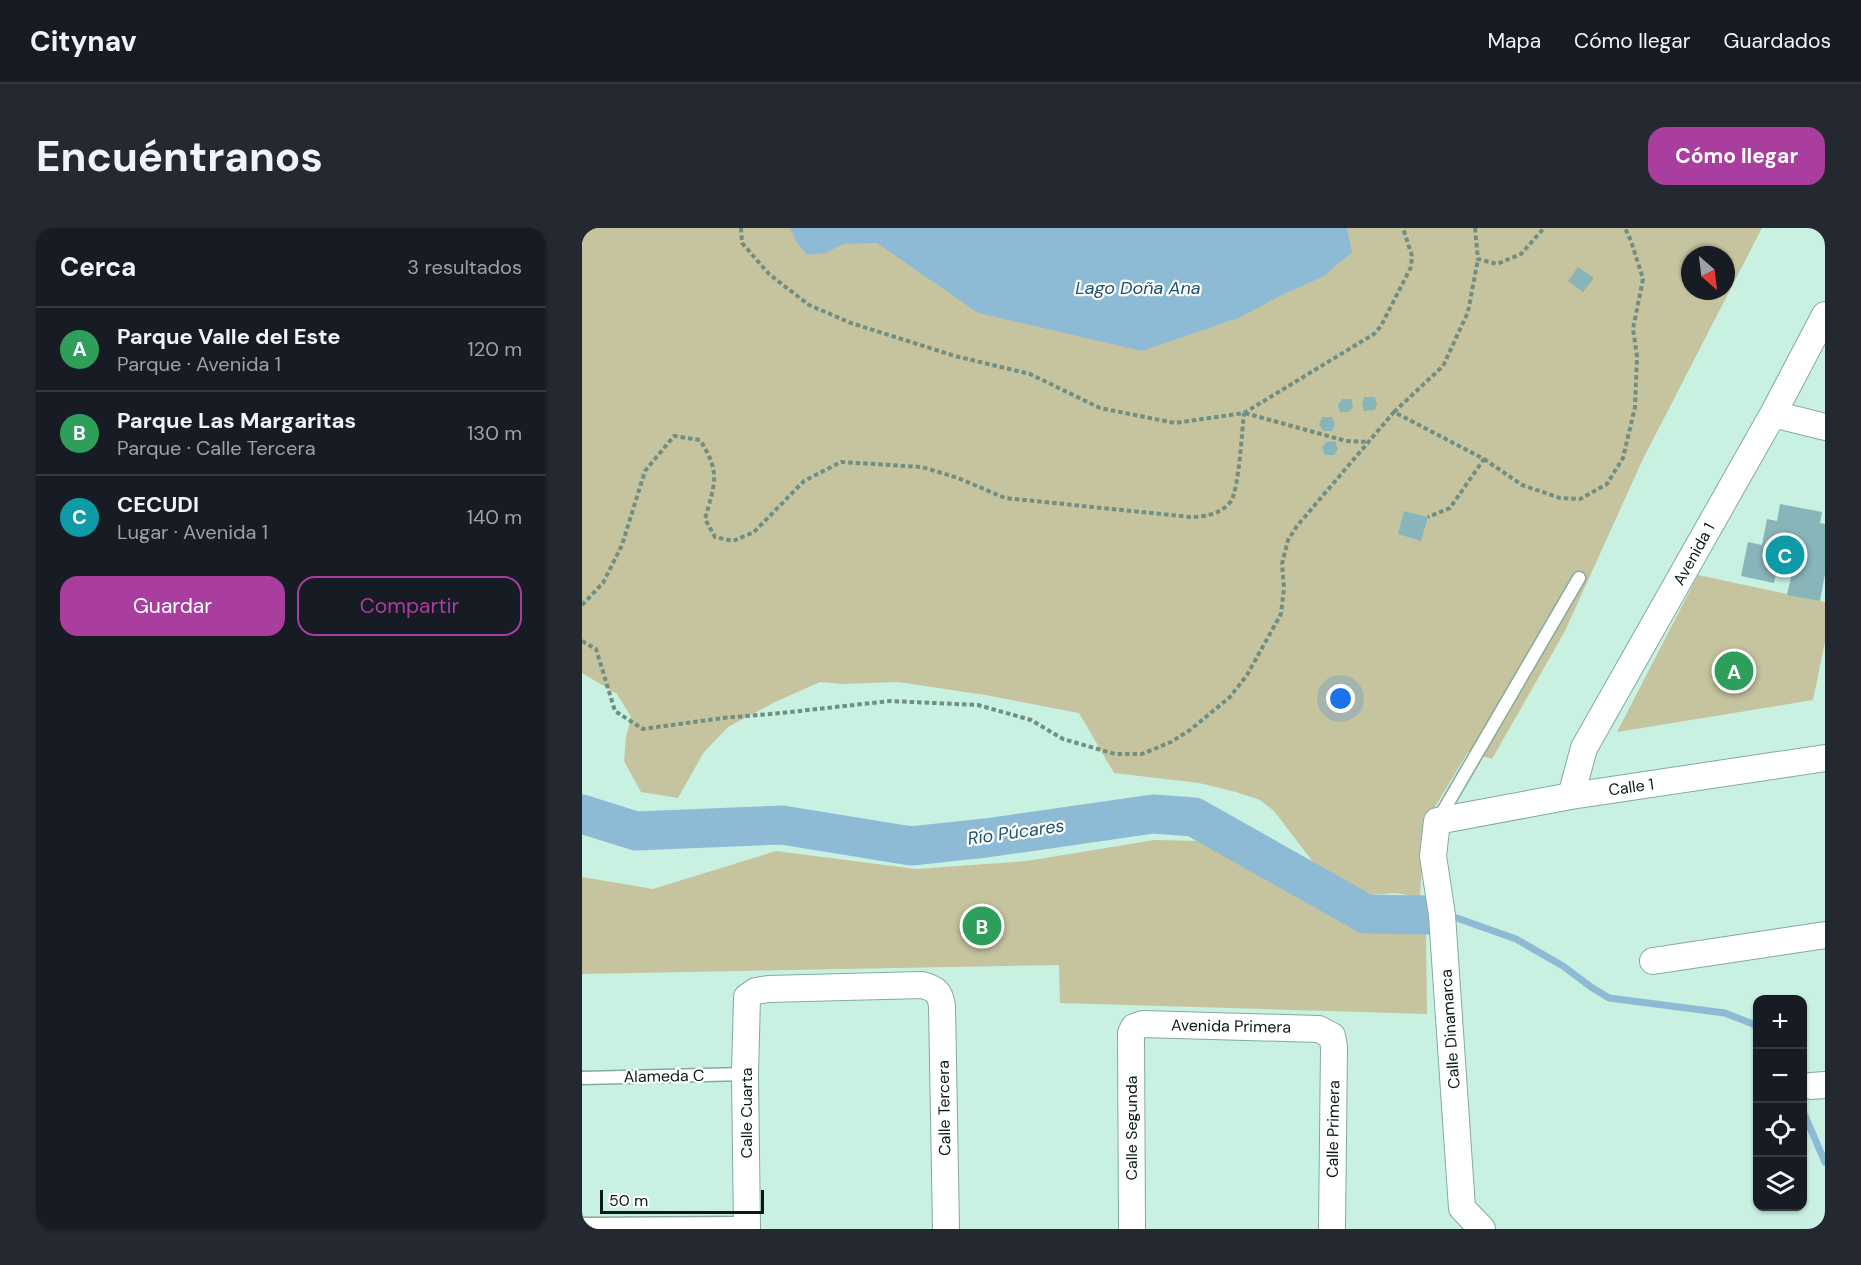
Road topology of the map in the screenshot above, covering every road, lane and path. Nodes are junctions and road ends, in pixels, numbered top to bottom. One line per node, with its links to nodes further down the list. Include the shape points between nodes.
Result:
1 (741, 228): 9 (path, via 742,243 769,274 809,305 851,323 955,356 1029,374 1100,408 1175,423)
2 (1403, 228): 9 (path, via 1412,262 1378,331)
3 (1475, 228): 6 (path)
4 (1544, 228): 6 (path, via 1521,254 1497,264)
5 (1625, 228): 13 (path, via 1643,279 1633,329 1637,356 1635,407 1623,458 1607,484 1580,499 1560,498 1522,485)
6 (1478, 259): 8 (path, via 1468,312 1443,366)
7 (1825, 315): 10 (street, Avenida 1)
8 (1394, 412): 12 (path); 13 (path)
9 (1244, 413): 12 (path, via 1346,441); 16 (path, via 1231,501 1221,511 1204,517 1005,498 922,467 841,462 804,481 754,532 733,541 715,537 705,519 715,483 712,459 700,440 674,436 645,471 622,545 603,583)
10 (1773, 414): 11 (street); 19 (street, Avenida 1, via 1584,748)
11 (1825, 427)
12 (1369, 442): 17 (path, via 1288,540 1282,564 1281,614 1247,675 1230,697 1190,730 1142,754 1115,754 1063,739 1031,720 978,705 890,700 643,729 615,711 596,649)
13 (1484, 459): 14 (path, via 1450,508)
14 (1428, 517)
15 (1579, 578): 20 (lane)
16 (582, 605)
17 (582, 640)
18 (1825, 758): 19 (street, Calle 1)
19 (1571, 796): 20 (street, Calle 1)
20 (1437, 821): 33 (street, Calle Dinamarca, via 1433,856 1442,915 1462,1208)
21 (1825, 935): 22 (street)
22 (1653, 961)
23 (935, 989): 26 (street, Calle Cuarta, via 922,985 756,991 747,997); 30 (street, Calle Tercera, via 942,1006)
24 (1134, 1027): 25 (street, Avenida Primera, via 1143,1024 1308,1028); 31 (street, Calle Segunda)
25 (1328, 1032): 32 (street, Calle Primera, via 1334,1047)
26 (745, 1074): 27 (lane, Alameda C); 29 (street, Calle Cuarta)
27 (582, 1078)
28 (583, 1224): 29 (lane)
29 (747, 1226)
30 (946, 1229)
31 (1132, 1229)
32 (1332, 1229)
33 (1482, 1229)

